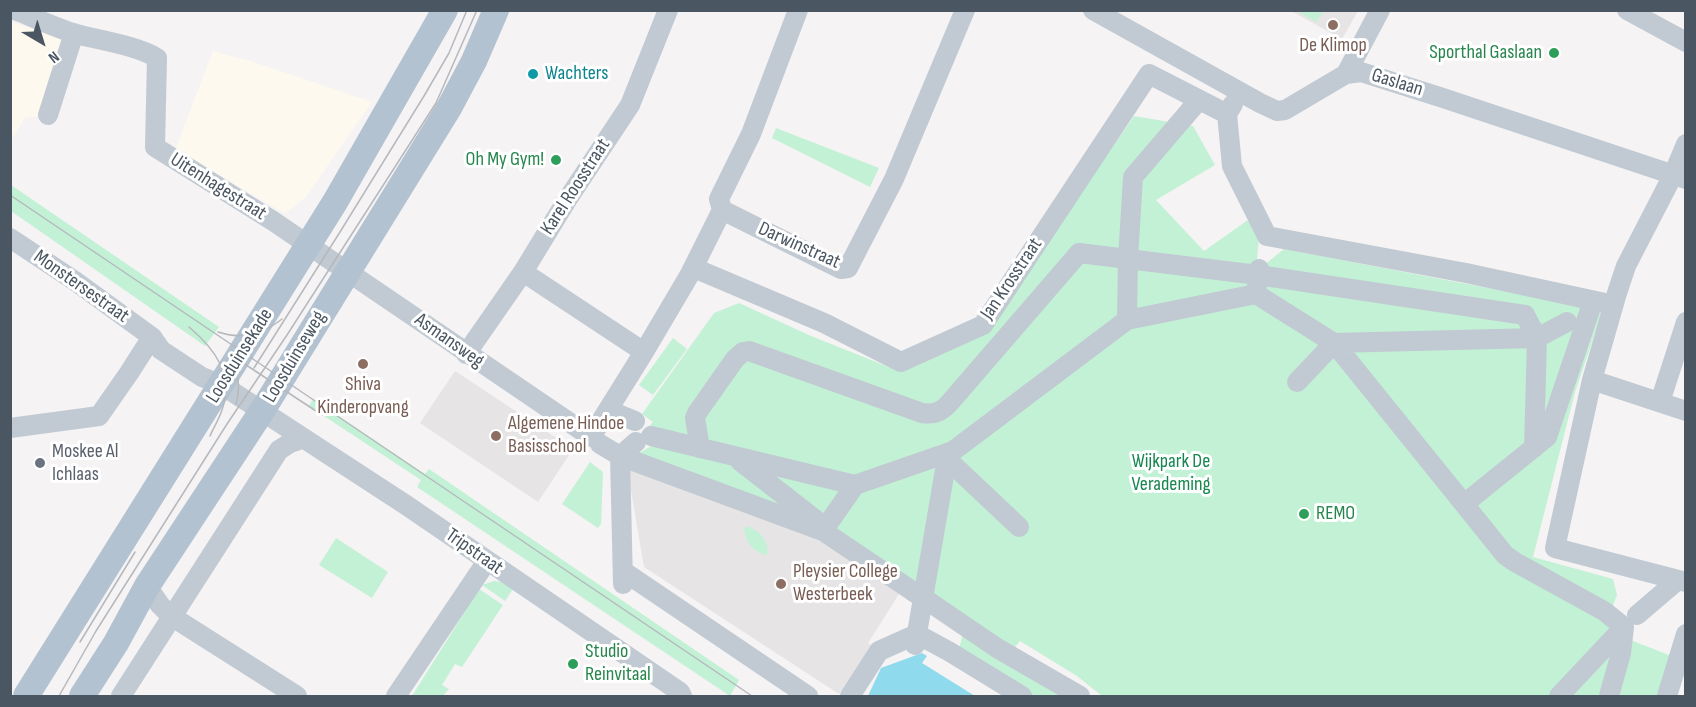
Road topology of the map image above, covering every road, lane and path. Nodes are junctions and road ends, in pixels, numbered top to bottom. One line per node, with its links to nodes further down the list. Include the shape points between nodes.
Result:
1 (15, 10): 10 (street, Uitenhagestraat)
2 (446, 10): 22 (main road, Loosduinsekade)
3 (496, 10): 25 (main road, Loosduinseweg, via 448,108)
4 (668, 10): 26 (street, Karel Roosstraat, via 630,105)
5 (798, 10): 19 (street, via 751,134 719,199)
6 (965, 10): 19 (street, Darwinstraat, via 894,179 848,268 841,269)
7 (1094, 10): 13 (street, Gaslaan)
8 (1380, 10): 12 (street)
9 (1627, 10): 11 (street)
10 (75, 33): 16 (street); 22 (street, Uitenhagestraat, via 157,58 155,147)
11 (1686, 42)
12 (1346, 74): 13 (street, Gaslaan, via 1285,110 1277,111); 18 (street, Gaslaan, via 1361,72 1433,94)
13 (1240, 92): 15 (street)
14 (1199, 100): 15 (street, Jan Krosstraat); 23 (street, via 1133,177); 35 (street, Jan Krosstraat, via 1149,74 1052,230 982,325 901,362)
15 (1227, 114): 20 (street, via 1232,166)
16 (48, 115)
17 (1686, 144): 18 (street)
18 (1679, 177): 28 (street, via 1626,266)
19 (722, 210): 24 (street)
20 (1270, 237): 27 (street); 29 (street)
21 (10, 238): 32 (street, Monstersestraat)
22 (308, 245): 25 (street, Asmansweg); 40 (main road, Loosduinsekade)
23 (1128, 259): 27 (street); 30 (street); 35 (street, via 1079,253 937,413 922,413)
24 (694, 268): 35 (street, Jan Krosstraat); 36 (street)
25 (348, 272): 37 (street, Asmansweg); 43 (main road, Loosduinseweg)
26 (522, 272): 36 (street); 37 (street, Karel Roosstraat)
27 (1258, 276): 30 (street); 33 (street, via 1525,315); 34 (street)
28 (1615, 298): 29 (street); 38 (street)
29 (1593, 300): 33 (street, via 1573,319); 50 (street, via 1547,437)
30 (1127, 320): 52 (street)
31 (1686, 322): 41 (street)
32 (152, 337): 40 (street, Monstersestraat, via 169,340 208,367); 46 (street, via 99,416)
33 (1537, 338): 34 (street); 50 (street)
34 (1334, 344): 39 (street); 55 (street)
35 (814, 347): 49 (street, via 749,351 740,355 697,413)
36 (646, 349): 42 (street)
37 (466, 354): 48 (street, Asmansweg)
38 (1592, 380): 41 (street); 59 (street, via 1555,548)
39 (1298, 382)
40 (222, 385): 43 (street, Monstersestraat); 65 (main road, Loosduinsekade)
41 (1660, 402): 44 (street)
42 (608, 410): 45 (street); 48 (street)
43 (262, 411): 47 (street, Tripstraat); 60 (main road, Loosduinseweg)
44 (1686, 411)
45 (635, 421)
46 (10, 428)
47 (304, 438): 58 (street, Tripstraat); 61 (street, via 279,450)
48 (595, 441): 51 (street, Asmansweg)
49 (700, 448): 51 (street, via 644,439); 53 (street)
50 (1534, 448): 55 (street)
51 (620, 456): 57 (street, Asmansweg); 71 (street, via 623,579)
52 (951, 456): 54 (street); 56 (street); 64 (street, via 945,464)
53 (735, 457): 54 (street); 57 (street)
54 (855, 485): 57 (street)
55 (1464, 504): 62 (street, via 1505,555 1604,611)
56 (1019, 526)
57 (824, 529): 74 (street, via 997,648)
58 (487, 561): 69 (street); 70 (street, Tripstraat)
59 (1682, 581): 62 (street)
60 (147, 586): 61 (street); 66 (main road, Loosduinseweg)
61 (171, 616): 67 (street); 68 (street)
62 (1630, 621): 75 (street); 76 (street)
63 (1686, 634): 77 (street)
64 (916, 639): 72 (street, via 879,651); 73 (street, via 950,652)
65 (26, 696)
66 (82, 696)
67 (121, 696)
68 (297, 696)
69 (396, 696)
70 (682, 696)
71 (808, 696)
72 (850, 696)
73 (1022, 696)
74 (1080, 696)
75 (1559, 696)
76 (1609, 696)
77 (1667, 696)

